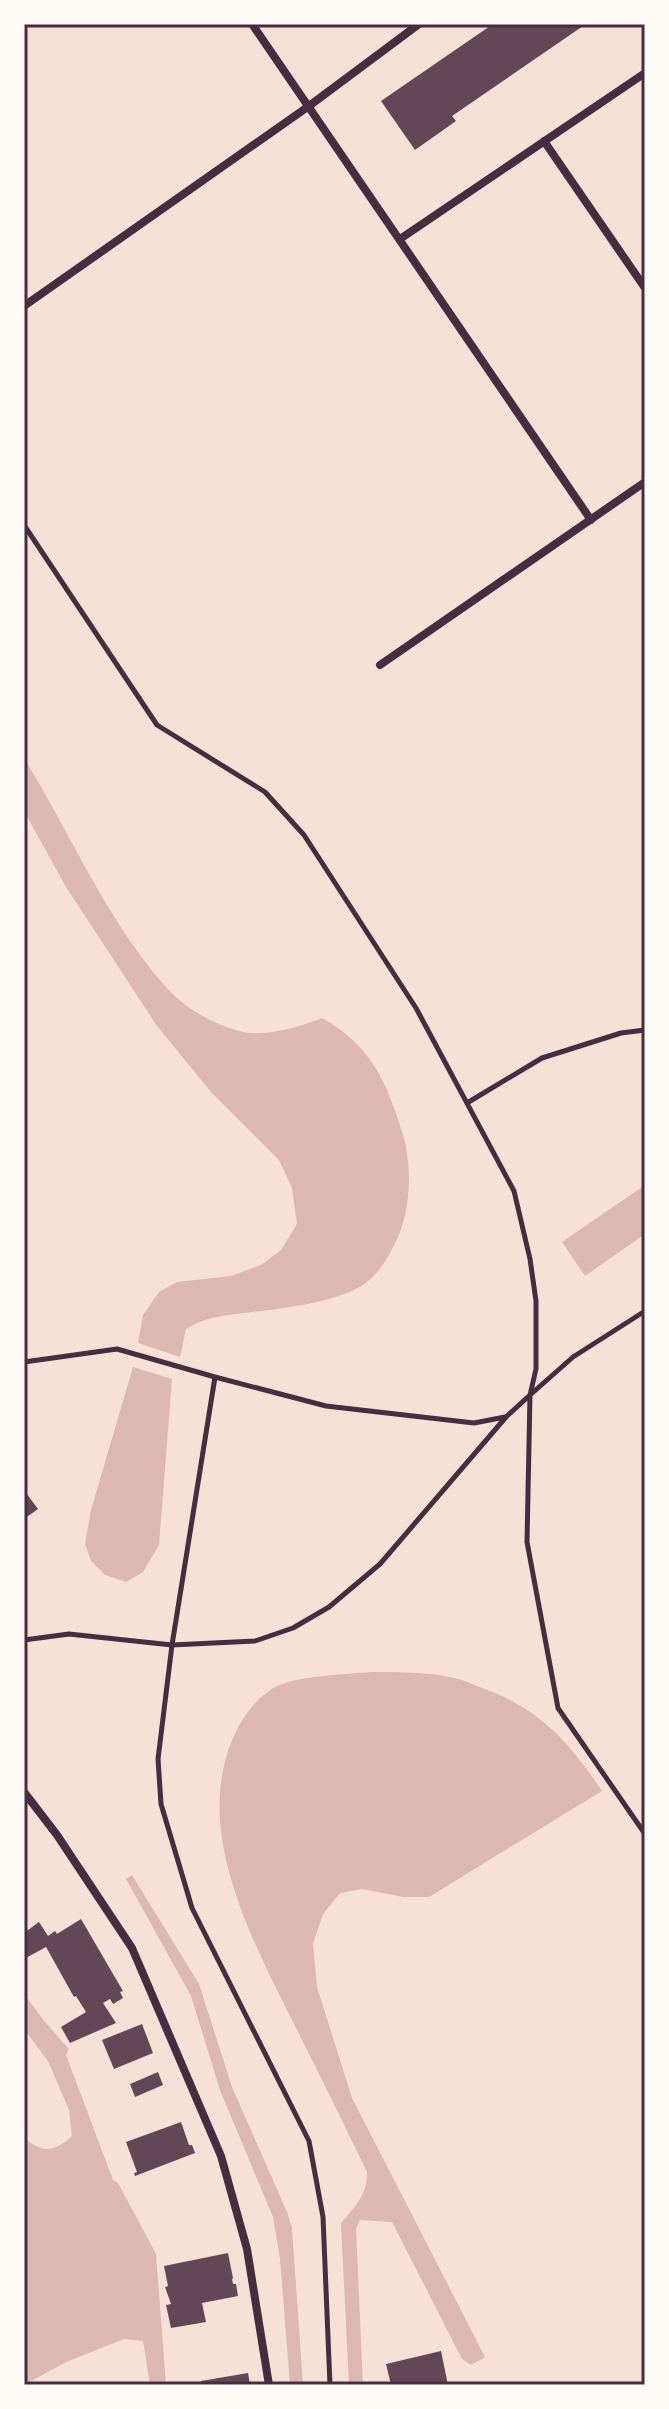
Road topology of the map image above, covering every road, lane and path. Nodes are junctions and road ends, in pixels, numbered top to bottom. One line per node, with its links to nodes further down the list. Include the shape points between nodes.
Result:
1 (252, 24): 4 (street)
2 (419, 24): 4 (street)
3 (645, 73): 5 (street)
4 (309, 106): 6 (street); 8 (street)
5 (544, 141): 6 (street); 7 (street)
6 (400, 239): 10 (street)
7 (645, 288)
8 (24, 306)
9 (645, 482): 10 (street)
10 (591, 520): 12 (street)
11 (24, 525): 14 (path, via 157,725 265,792 304,835 416,1008)
12 (380, 665)
13 (645, 1030): 14 (path, via 542,1058)
14 (467, 1103): 18 (path, via 514,1191 530,1259 536,1301 536,1369)
15 (645, 1311): 18 (path, via 573,1357)
16 (24, 1362): 17 (path, via 117,1349)
17 (215, 1377): 19 (path, via 326,1406 474,1423); 21 (path)
18 (530, 1395): 19 (path); 23 (path, via 527,1542 558,1708)
19 (506, 1417): 21 (path, via 380,1564 329,1607 293,1628 255,1641)
20 (24, 1640): 21 (path, via 69,1634)
21 (172, 1645): 25 (path, via 158,1759 161,1804 192,1908 309,2141 323,2217)
22 (24, 1792): 24 (street, via 132,1948 215,2141 247,2249)
23 (645, 1834)
24 (269, 2385)
25 (330, 2385)

